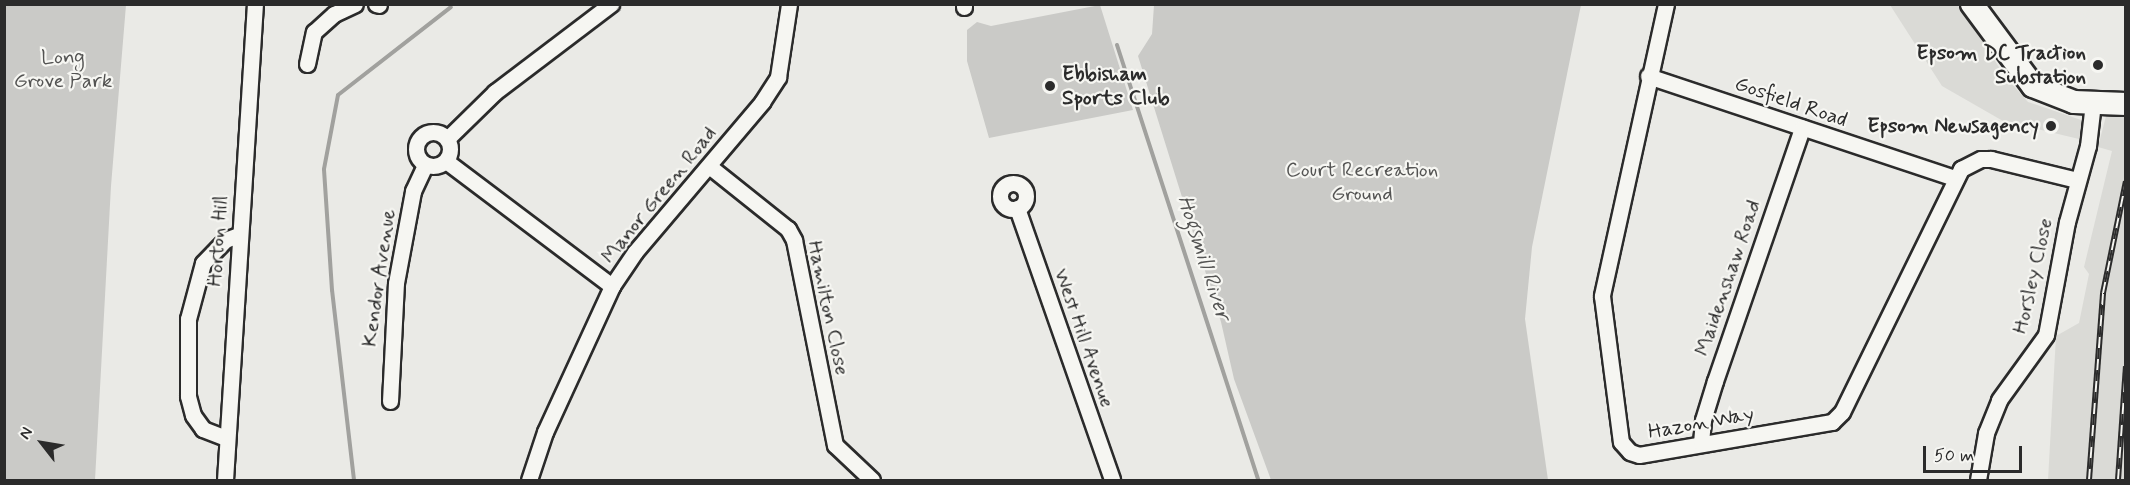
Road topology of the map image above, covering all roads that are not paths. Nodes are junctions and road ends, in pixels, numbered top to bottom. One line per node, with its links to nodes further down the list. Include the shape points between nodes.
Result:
1 (255, 4): 20 (street, Horton Hill)
2 (355, 4): 7 (street)
3 (611, 4): 13 (street, via 495,92)
4 (789, 4): 16 (street, Manor Green Road, via 778,78)
5 (1666, 4): 9 (street, Hazon Way)
6 (1972, 4): 10 (street, via 2032,86 2055,97)
7 (334, 9): 8 (street, via 314,32)
8 (307, 64)
9 (1648, 76): 12 (street, Gosfield Road); 24 (street, Hazon Way, via 1602,296 1620,442 1639,455)
10 (2093, 103): 11 (street); 18 (street, Horsley Close, via 2088,146)
11 (2126, 104)
12 (1802, 128): 17 (street, Gosfield Road); 24 (street, Maidenshaw Road, via 1715,381 1703,420)
13 (447, 139): 14 (street, via 450,153); 15 (street, via 428,132 418,137 418,159)
14 (446, 161): 15 (street, via 436,168); 21 (street)
15 (425, 165): 22 (street, Kendor Avenue, via 413,190 396,283)
16 (709, 166): 21 (street, Manor Green Road, via 635,252); 27 (street, Hamilton Close, via 788,229 794,240 835,445)
17 (1954, 178): 18 (street, via 1971,163 1991,159); 24 (street, Hazon Way, via 1842,412 1832,422 1820,425)
18 (2078, 180): 29 (street, Horsley Close, via 2046,335 1999,399 1986,433)
19 (1017, 208): 28 (street, West Hill Avenue)
20 (239, 235): 23 (street, Horton Hill); 23 (street, via 225,240 203,263 188,319 188,396 193,415 203,429)
21 (612, 286): 26 (street, Manor Green Road, via 550,422)
22 (390, 401)
23 (226, 438): 25 (street, Horton Hill)
24 (1701, 443)
25 (225, 480)
26 (529, 480)
27 (872, 480)
28 (1112, 480)
29 (1978, 480)

